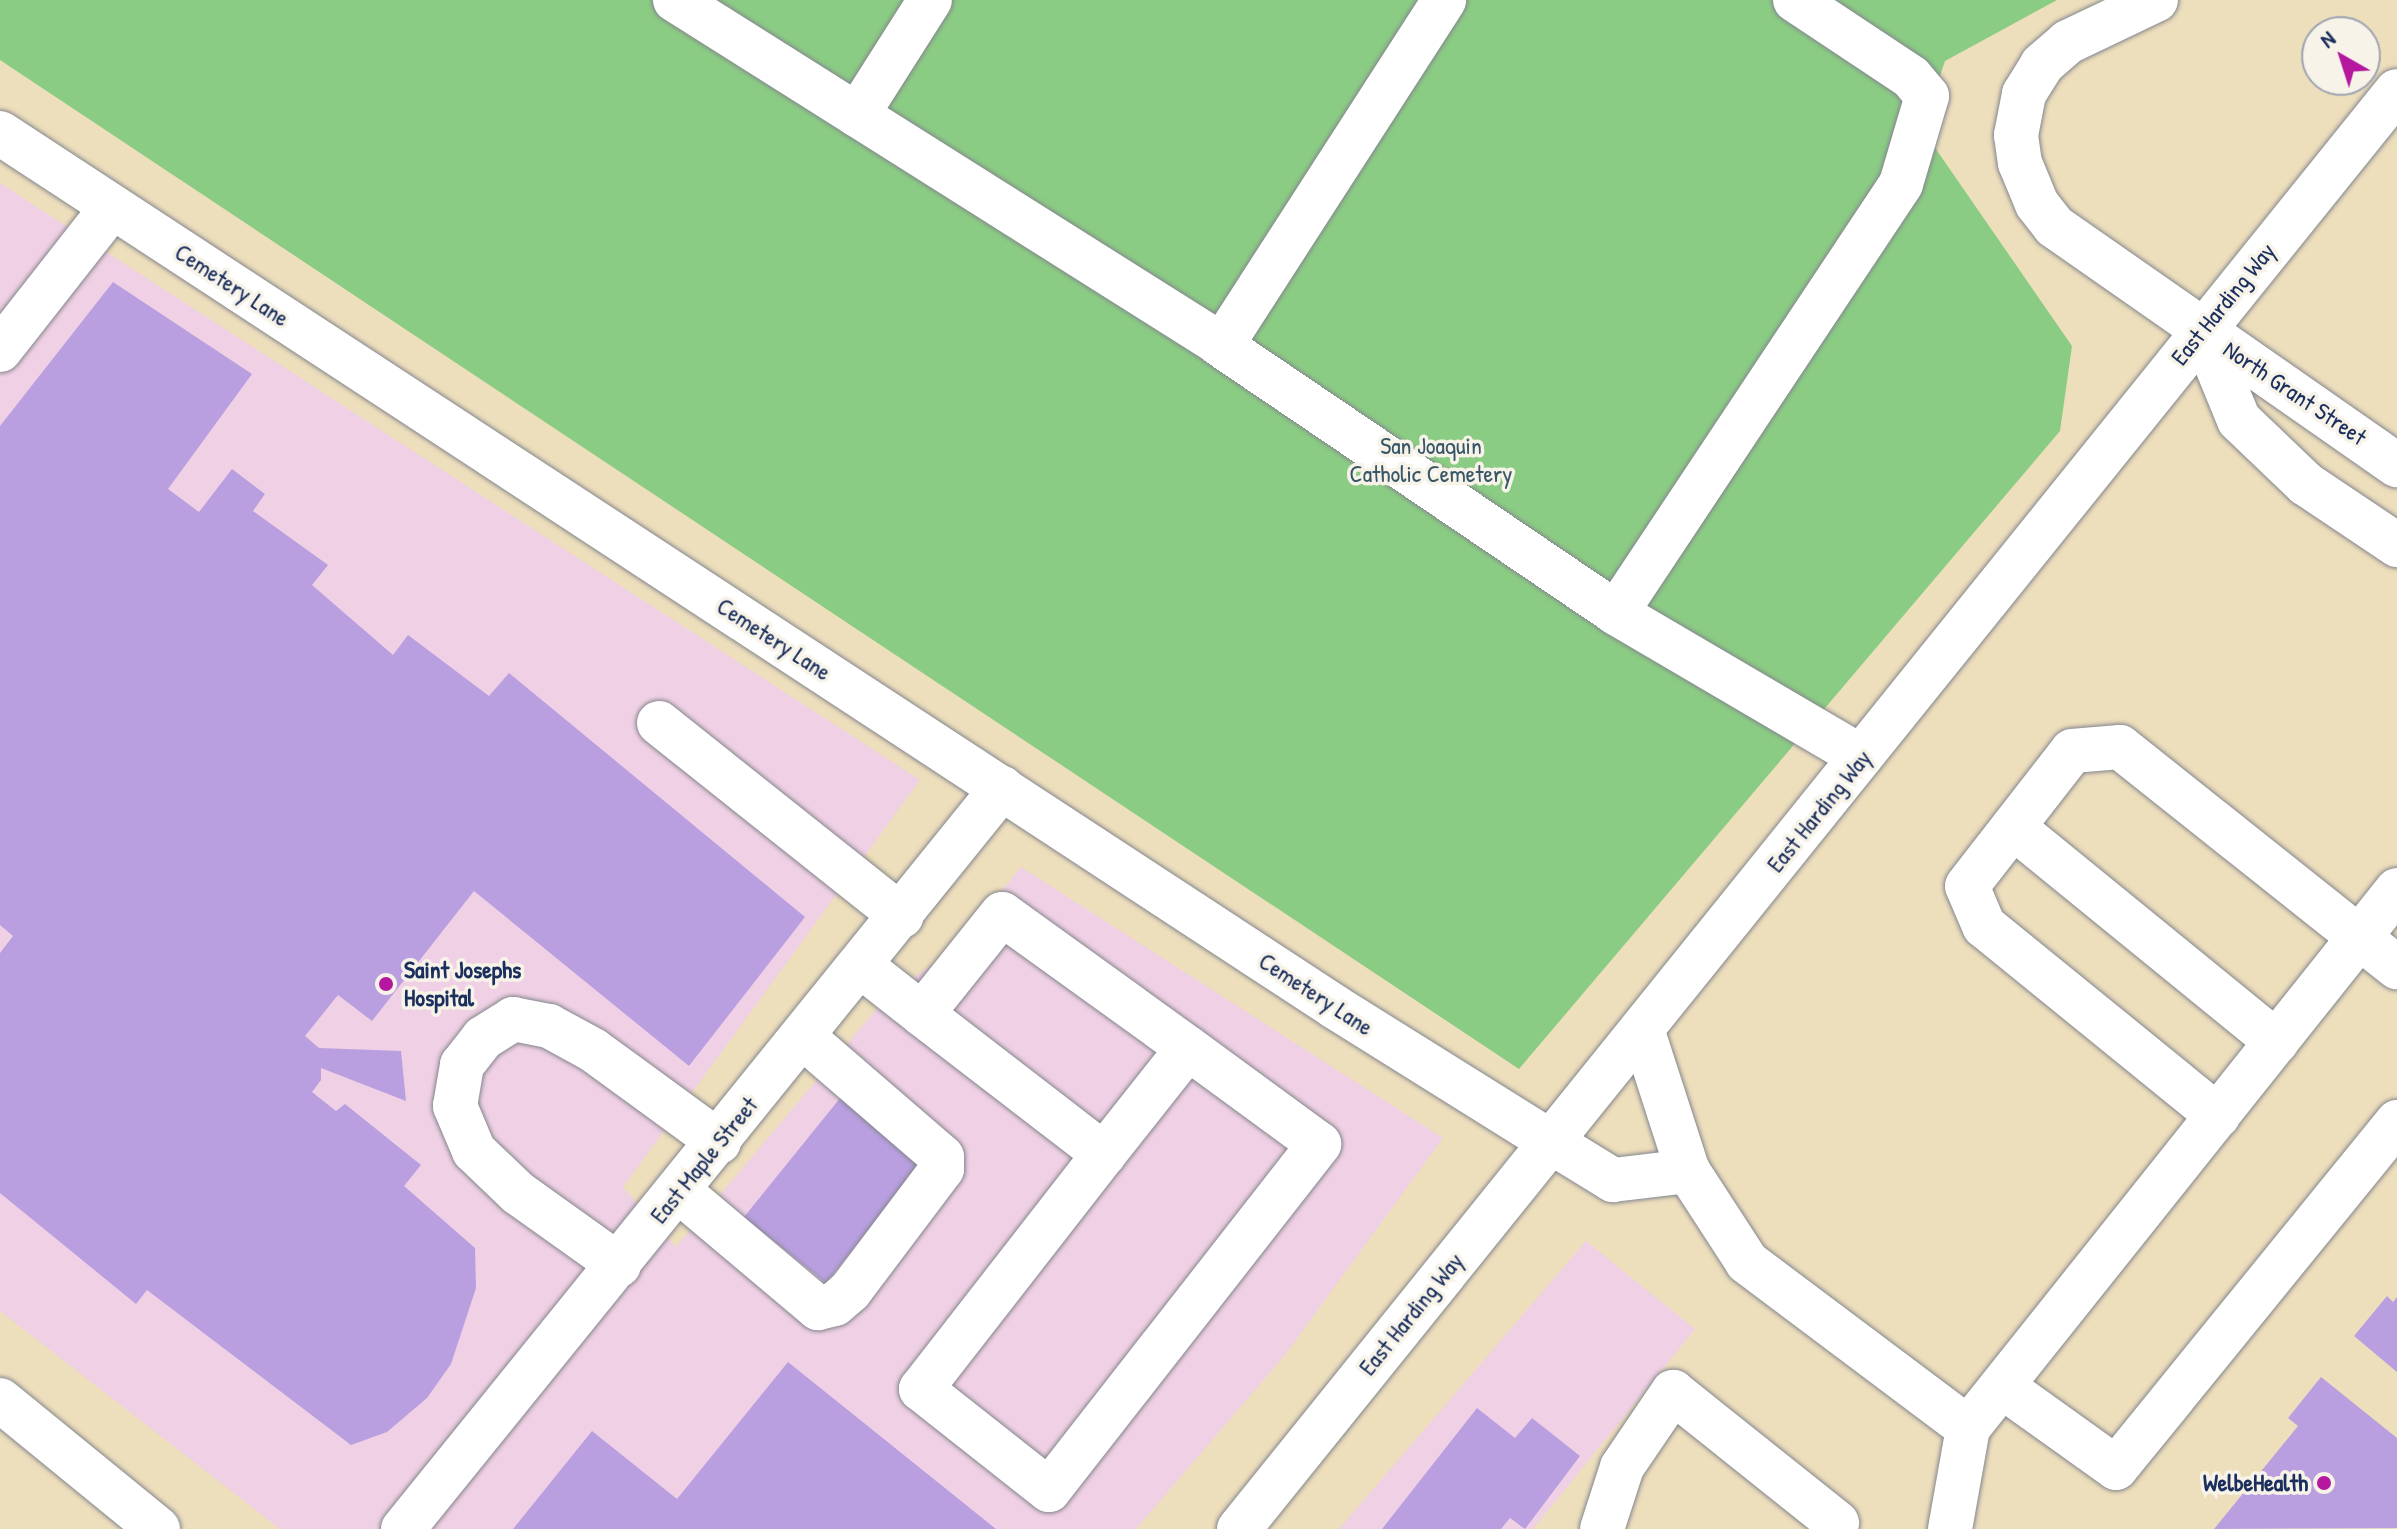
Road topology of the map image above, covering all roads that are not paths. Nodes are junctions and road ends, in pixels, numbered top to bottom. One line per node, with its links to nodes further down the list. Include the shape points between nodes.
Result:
1 (675, 0): 7 (street)
2 (930, 0): 7 (street)
3 (1444, 0): 11 (street)
4 (1795, 0): 15 (street, via 1911,77 1927,96 1901,184)
5 (2156, 0): 10 (street, via 2068,42 2042,65 2024,94 2018,120 2020,163 2037,204 2054,226)
6 (2397, 91): 10 (street, East Harding Way)
7 (857, 115): 11 (street)
8 (0, 133): 9 (street, Cemetery Lane)
9 (112, 207): 12 (street); 18 (street, Cemetery Lane)
10 (2202, 330): 13 (street, North Grant Street); 14 (street, North Grant Street, via 2239,420 2306,484); 17 (street, East Harding Way)
11 (1219, 344): 15 (street)
12 (0, 350)
13 (2397, 465)
14 (2397, 545)
15 (1616, 613): 17 (street)
16 (659, 723): 21 (street)
17 (1861, 757): 26 (street, East Harding Way)
18 (1002, 788): 21 (street, East Maple Street); 33 (street, Cemetery Lane)
19 (2013, 827): 22 (street, via 2072,751 2120,747); 28 (street); 30 (street, via 1967,886 1984,926)
20 (2397, 890): 22 (street)
21 (902, 916): 23 (street, East Maple Street)
22 (2360, 937): 24 (street); 28 (street)
23 (861, 966): 25 (street); 27 (street, East Maple Street)
24 (2397, 967)
25 (922, 1014): 29 (street, via 1002,914); 34 (street)
26 (1642, 1029): 33 (street, East Harding Way); 35 (street)
27 (803, 1037): 32 (street, East Maple Street); 36 (street, via 942,1157 942,1169 850,1291 835,1304 818,1308)
28 (2277, 1042): 30 (street)
29 (1188, 1048): 34 (street); 34 (street, via 1319,1144 1049,1490 921,1389)
30 (2218, 1116): 38 (street)
31 (2397, 1122): 38 (street, via 2116,1468)
32 (719, 1142): 36 (street, East Maple Street); 37 (street, via 593,1050 549,1026 513,1019 483,1038 462,1065 455,1106 474,1151 518,1193)
33 (1551, 1142): 35 (street, Cemetery Lane, via 1613,1180); 45 (street, East Harding Way)
34 (1104, 1154)
35 (1688, 1171): 40 (street, via 1747,1262)
36 (679, 1191): 37 (street, East Maple Street)
37 (619, 1265): 44 (street, East Maple Street)
38 (2003, 1387): 40 (street)
39 (0, 1400): 43 (street)
40 (1968, 1428): 46 (street)
41 (1837, 1523): 42 (street, via 1673,1392 1622,1467)
42 (1612, 1524)
43 (158, 1529)
44 (403, 1529)
45 (1239, 1529)
46 (1950, 1529)

